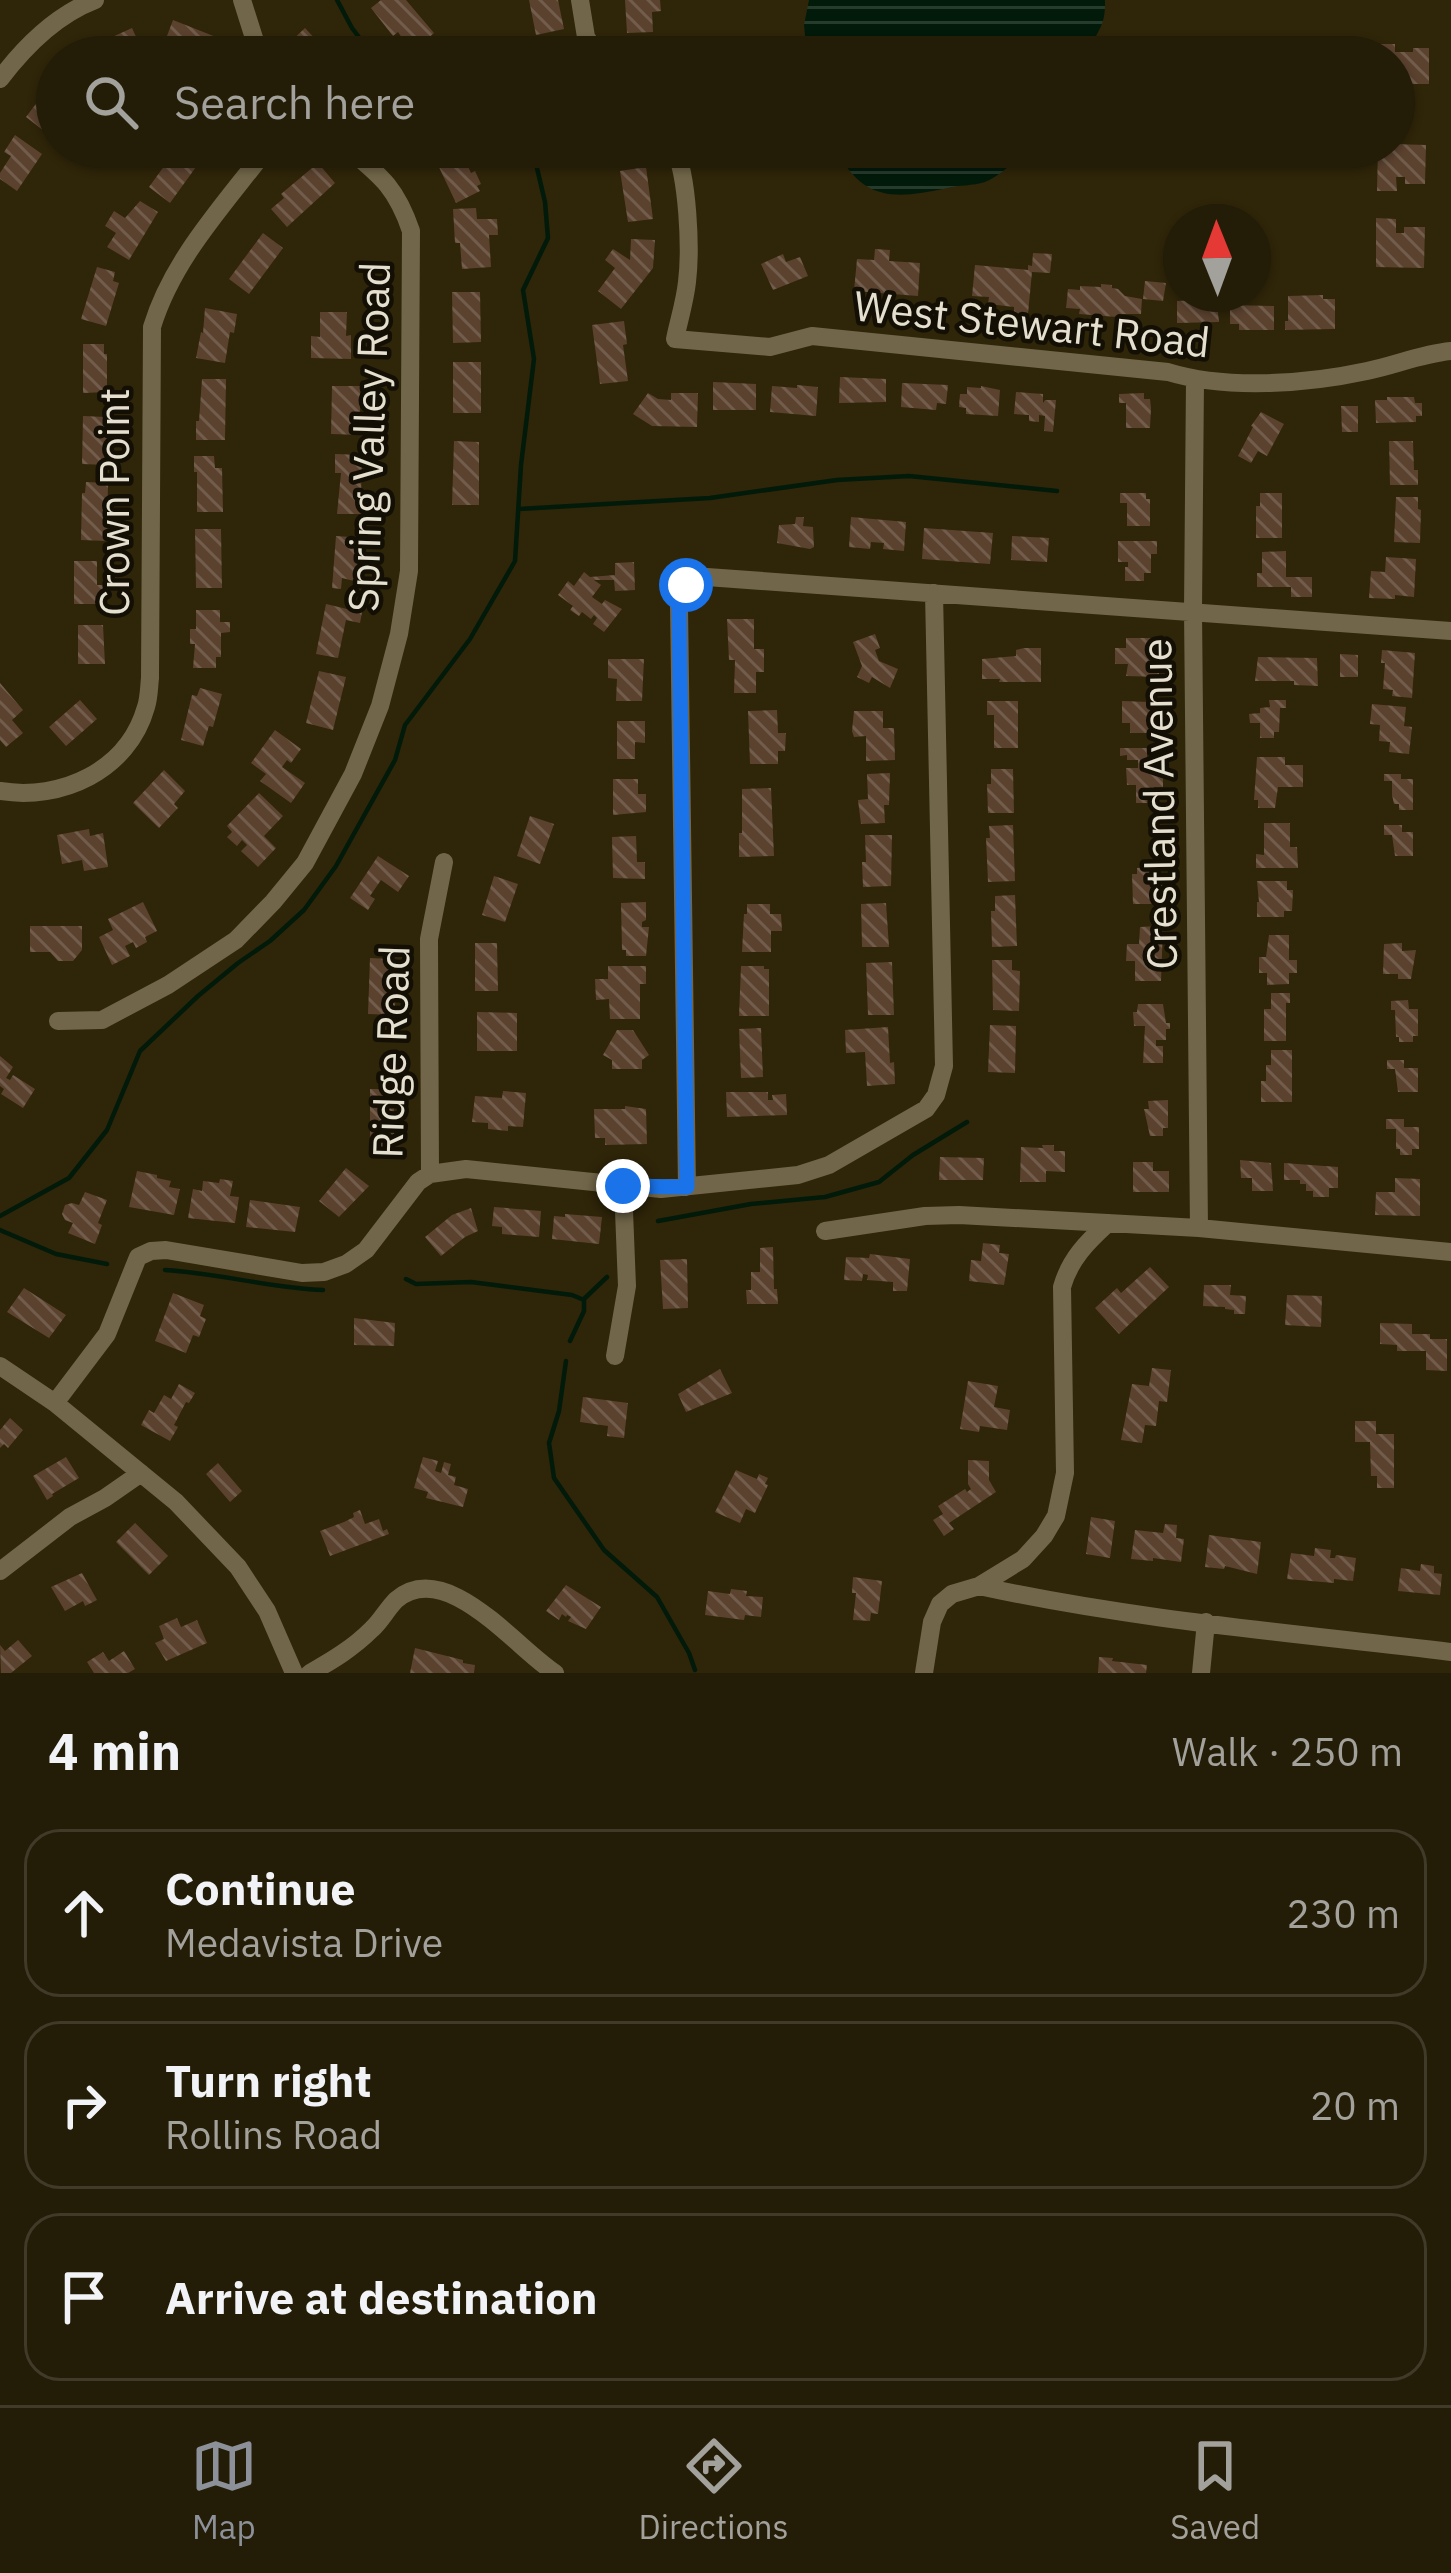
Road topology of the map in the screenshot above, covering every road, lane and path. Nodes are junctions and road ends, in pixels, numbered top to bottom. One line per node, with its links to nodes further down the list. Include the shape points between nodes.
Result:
1 (242, 0): 5 (street)
2 (580, 0): 6 (street)
3 (84, 2): 4 (street)
4 (40, 36)
5 (253, 36)
6 (586, 36)
7 (36, 40): 8 (street)
8 (0, 79)
9 (252, 168): 17 (street, Crown Point, via 179,265 152,327 146,707 116,758 88,778 62,790)
10 (372, 168): 19 (street, Spring Valley Road, via 400,200 411,231 409,571 380,706 305,863 236,940 101,1020)
11 (681, 168): 13 (street, West Stewart Road, via 687,281 675,339 770,347 812,336)
12 (1451, 352): 13 (street, West Stewart Road, via 1309,379)
13 (1196, 380): 15 (street, Crestland Avenue)
14 (934, 593): 15 (street); 22 (street, via 944,1066 936,1095 926,1109 830,1166); 22 (street, via 707,577 686,585 679,606)
15 (1193, 610): 16 (street); 24 (street, Crestland Avenue)
16 (1451, 631)
17 (0, 791)
18 (444, 862): 20 (street, Ridge Road, via 429,939)
19 (58, 1022)
20 (430, 1174): 21 (street, via 466,1169); 29 (street, Ridge Road, via 366,1250 324,1272 166,1250 138,1257 107,1334)
21 (623, 1186): 22 (street); 27 (street, via 627,1286)
22 (687, 1187)
23 (1108, 1223): 24 (street); 25 (street, via 959,1215); 32 (street, via 1067,1268 1062,1287 1065,1473 1056,1516 1029,1554)
24 (1199, 1228): 26 (street)
25 (825, 1231)
26 (1451, 1252)
27 (615, 1355)
28 (0, 1366): 29 (street)
29 (55, 1403): 30 (street)
30 (141, 1473): 31 (street); 35 (street, via 238,1567)
31 (0, 1570)
32 (979, 1586): 33 (street); 38 (street, via 940,1604)
33 (1206, 1622): 34 (street); 39 (street)
34 (1451, 1652)
35 (294, 1673)
36 (310, 1673): 37 (street, via 344,1654 408,1592 425,1589 464,1599)
37 (555, 1673)
38 (924, 1673)
39 (1201, 1673)

